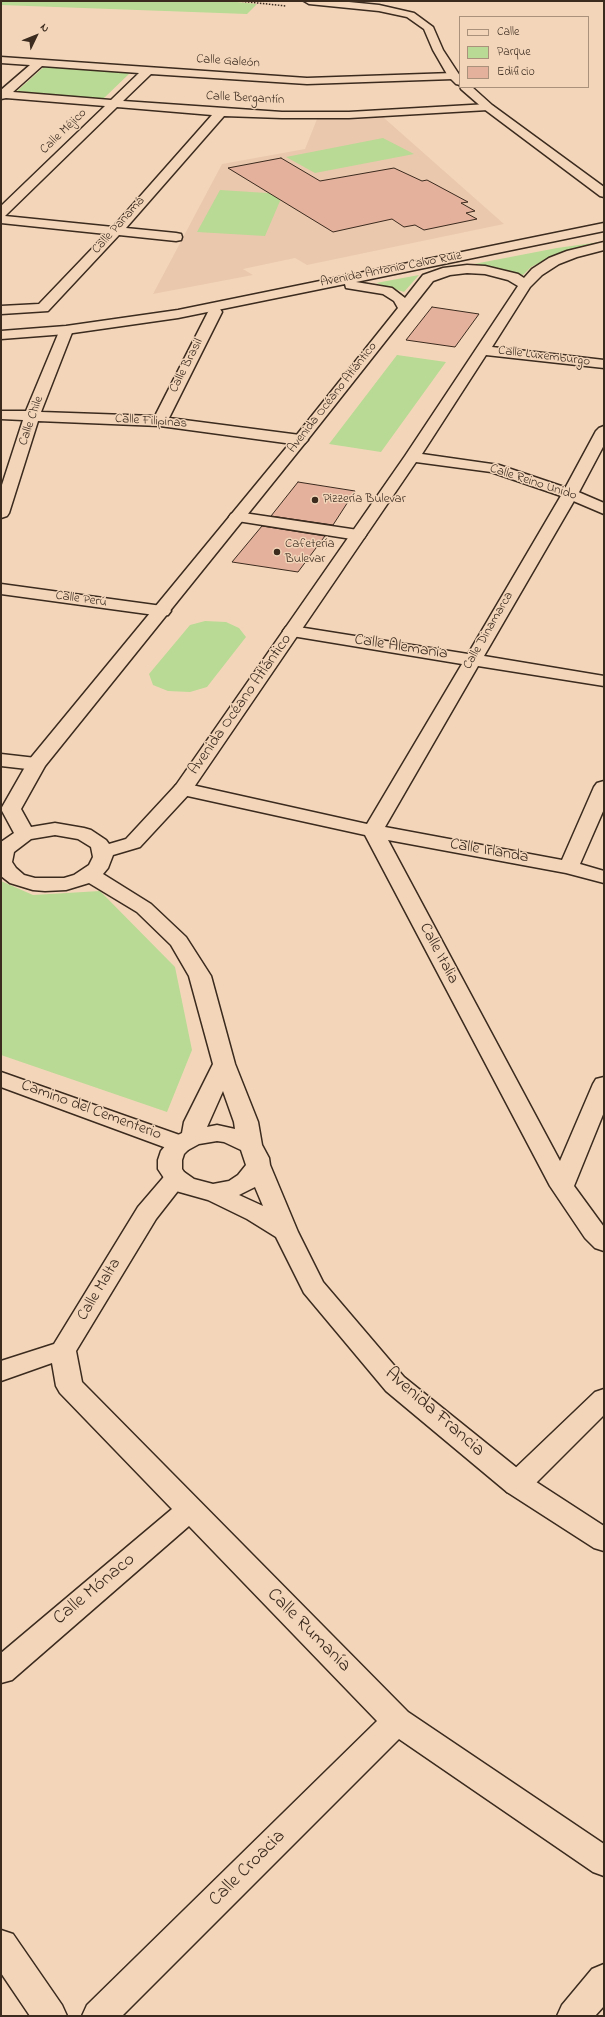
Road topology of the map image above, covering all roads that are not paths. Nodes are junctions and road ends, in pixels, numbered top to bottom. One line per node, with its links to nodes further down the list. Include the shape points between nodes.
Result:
1 (309, 1): 5 (street, via 379,8 410,15 428,27 438,50)
2 (1, 60): 3 (street, Calle Galeón)
3 (40, 63): 4 (street, Calle Galeón); 7 (street)
4 (147, 71): 5 (street, Calle Galeón, via 307,81); 8 (street, Calle Méjico)
5 (457, 79)
6 (466, 88): 9 (street)
7 (2, 95): 8 (street, Calle Bergantín)
8 (113, 104): 10 (street, Calle Bergantín); 12 (street, Calle Méjico)
9 (488, 107): 10 (street, Calle Bergantín, via 349,115); 11 (street)
10 (221, 112): 15 (street, Calle Panamá)
11 (604, 193)
12 (1, 213)
13 (1, 220): 15 (street)
14 (604, 227): 19 (street, Avenida Antonio Calvo Ruiz)
15 (116, 230): 16 (street); 24 (street, Calle Panamá, via 43,308)
16 (176, 237)
17 (604, 239): 20 (street, Avenida Antonio Calvo Ruiz, via 544,247)
18 (604, 246): 22 (street, Avenida Océano Atlántico, via 572,254 554,262 537,272)
19 (452, 258): 20 (street, Avenida Océano Atlántico); 26 (street, Avenida Antonio Calvo Ruiz)
20 (434, 273): 21 (street, Avenida Antonio Calvo Ruiz); 22 (street, via 467,269 485,270 513,277); 23 (street, Avenida Océano Atlántico)
21 (351, 285): 23 (street, via 388,291 399,298); 25 (street, Avenida Antonio Calvo Ruiz)
22 (525, 285): 29 (street, Avenida Océano Atlántico)
23 (404, 307): 35 (street, Avenida Océano Atlántico)
24 (1, 310)
25 (214, 312): 26 (street, Avenida Antonio Calvo Ruiz); 33 (street, Calle Brasil)
26 (178, 314): 27 (street, Avenida Antonio Calvo Ruiz)
27 (66, 330): 28 (street, Avenida Antonio Calvo Ruiz); 32 (street, Calle Chile)
28 (1, 335)
29 (484, 350): 30 (street, Calle Luxemburgo); 36 (street, Avenida Océano Atlántico)
30 (604, 364)
31 (1, 415): 32 (street, Calle Filipinas)
32 (32, 416): 33 (street, Calle Filipinas); 39 (street, Calle Chile)
33 (160, 421): 35 (street, Calle Filipinas)
34 (604, 431): 37 (street, Calle Dinamarca)
35 (300, 440): 40 (street, Avenida Océano Atlántico)
36 (412, 457): 37 (street, Calle Reino Unido, via 493,468); 41 (street, Avenida Océano Atlántico)
37 (570, 494): 38 (street, Calle Reino Unido); 45 (street, Calle Dinamarca)
38 (604, 508)
39 (1, 513)
40 (237, 517): 41 (street); 43 (street, Avenida Océano Atlántico)
41 (358, 535): 44 (street, Avenida Océano Atlántico)
42 (1, 589): 43 (street, Calle Perú)
43 (162, 611): 48 (street, Avenida Océano Atlántico)
44 (292, 631): 45 (street, Calle Alemania); 50 (street, Avenida Océano Atlántico)
45 (472, 660): 46 (street, Calle Alemania); 51 (street, Calle Dinamarca)
46 (604, 681)
47 (1, 760): 48 (street)
48 (36, 764): 52 (street, Avenida Océano Atlántico, via 11,809)
49 (604, 787): 55 (street)
50 (183, 788): 51 (street); 53 (street, Avenida Océano Atlántico, via 133,843)
51 (373, 831): 55 (street, Calle Irlanda); 64 (street, Calle Italia)
52 (25, 834): 53 (street, via 55,829 71,830 84,834 99,844); 54 (street)
53 (103, 852): 56 (street, via 98,868)
54 (2, 853): 56 (street, via 2,862 8,872 17,879 32,884 66,884)
55 (569, 867): 57 (street, Calle Irlanda)
56 (90, 874): 58 (street, Avenida Francia, via 144,908 179,941 200,976)
57 (604, 878)
58 (224, 1064): 61 (street); 62 (street, Avenida Francia, via 246,1122)
59 (1, 1079): 61 (street, Camino del Cementerio)
60 (604, 1084): 64 (street)
61 (187, 1140): 62 (street, via 204,1134 230,1135); 63 (street, via 174,1151 170,1160 170,1169)
62 (254, 1155): 65 (street, via 254,1173 247,1181 237,1187); 66 (street, Avenida Francia)
63 (176, 1178): 65 (street, via 185,1185); 68 (street, Calle Malta, via 147,1213)
64 (562, 1186): 67 (street, Calle Italia)
65 (212, 1192): 66 (street, via 256,1213)
66 (286, 1232): 71 (street, Avenida Francia, via 313,1287 395,1384)
67 (604, 1242)
68 (63, 1351): 69 (street); 72 (street, Calle Rumanía, via 69,1386)
69 (1, 1371)
70 (604, 1399): 71 (street)
71 (517, 1484): 73 (street, Avenida Francia)
72 (189, 1510): 74 (street, Calle Mónaco); 75 (street, Calle Rumanía)
73 (604, 1540)
74 (1, 1670)
75 (397, 1721): 76 (street, Calle Rumanía); 80 (street, Calle Croacia)
76 (604, 1862)
77 (1, 1945): 79 (street)
78 (604, 1980): 81 (street)
79 (50, 2016)
80 (99, 2016)
81 (574, 2016)

